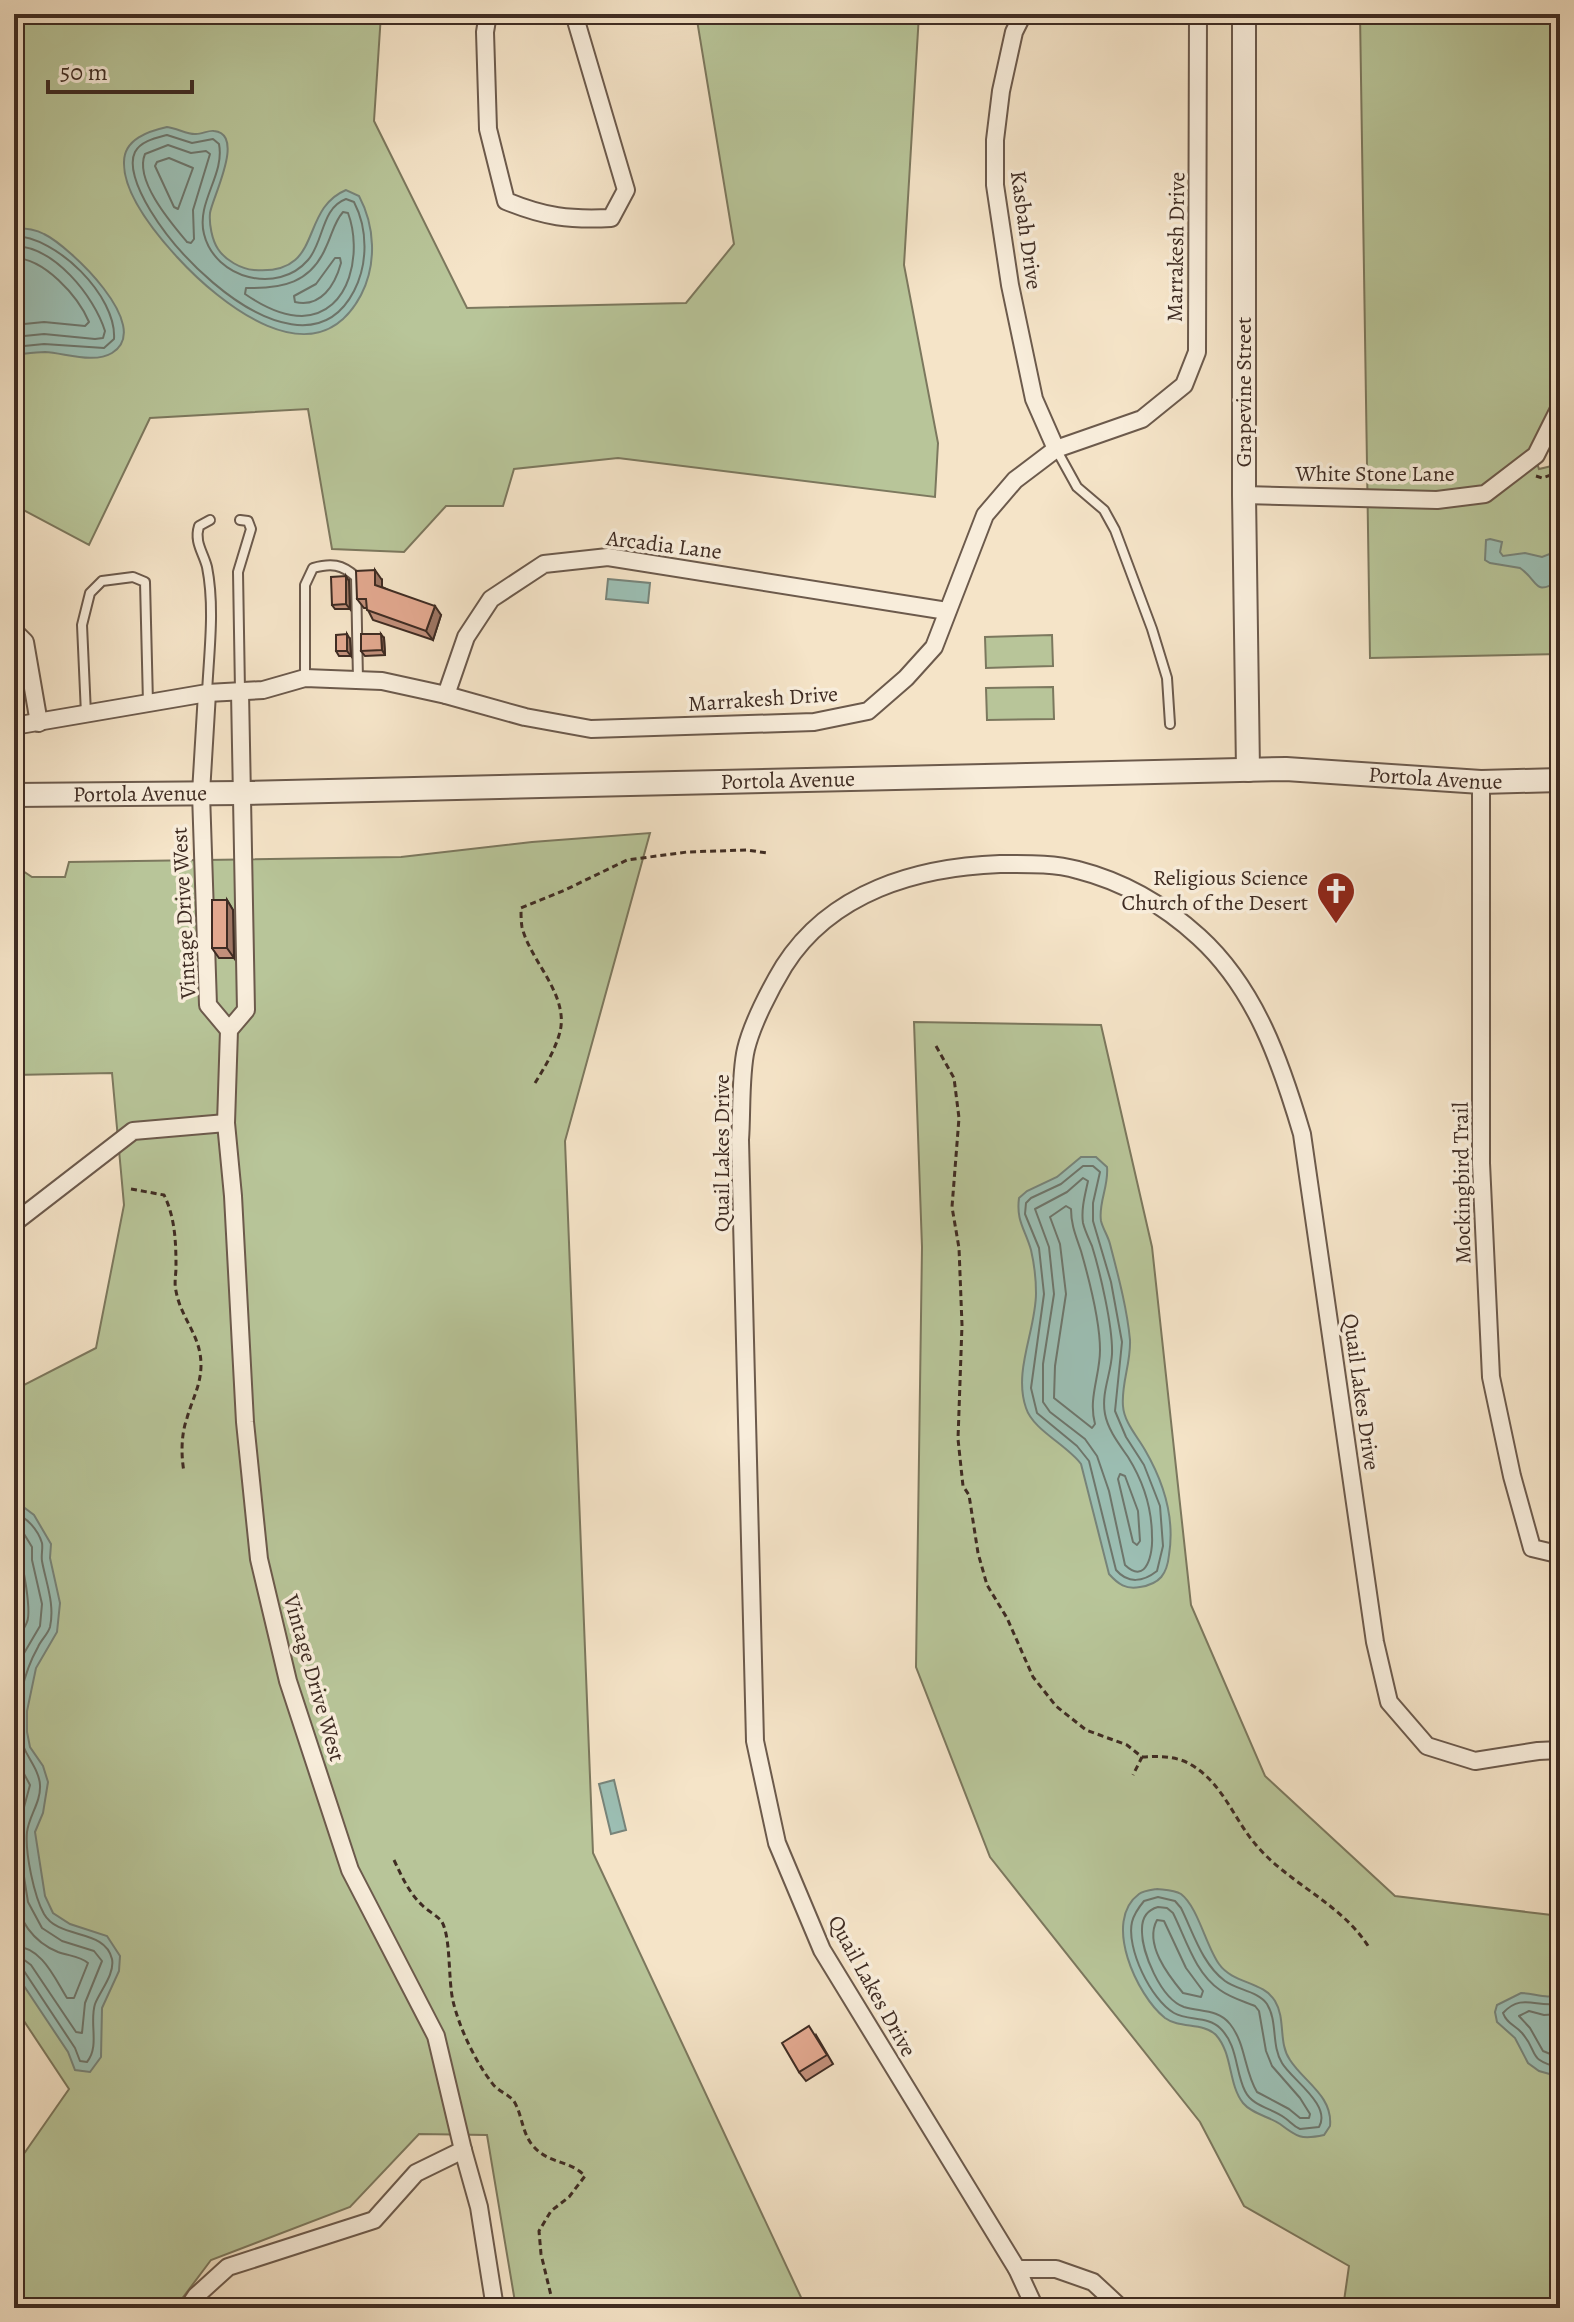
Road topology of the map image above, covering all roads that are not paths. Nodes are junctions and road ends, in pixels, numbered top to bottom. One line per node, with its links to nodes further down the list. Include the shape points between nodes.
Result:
1 (488, 14): 2 (street, via 488,129 506,201 538,214 611,218 626,190)
2 (574, 14)
3 (1023, 14): 7 (street, Kasbah Drive, via 1001,91 995,185 1034,399)
4 (1198, 14): 7 (street, Marrakesh Drive, via 1197,352 1184,385 1142,419)
5 (1244, 14): 8 (street, Grapevine Street)
6 (1560, 407): 8 (street, White Stone Lane, via 1536,455 1485,494 1437,500)
7 (1056, 449): 11 (street, Marrakesh Drive, via 1015,480 985,515); 21 (lane, via 1077,487 1104,510 1115,530 1167,678)
8 (1244, 495): 23 (street, Grapevine Street)
9 (210, 520): 16 (lane, via 196,535 210,596)
10 (240, 520): 15 (lane, via 248,521 251,529 238,572)
11 (947, 611): 17 (street, Marrakesh Drive, via 934,647 868,711 814,722 591,729); 17 (street, Arcadia Lane, via 608,557 544,564 491,599 466,637)
12 (14, 631): 20 (street, via 25,642)
13 (305, 678): 14 (street, Marrakesh Drive); 14 (lane, via 305,585 313,568 327,564 346,567 356,577); 15 (street, Marrakesh Drive)
14 (358, 680): 17 (street, Marrakesh Drive)
15 (240, 692): 16 (street, Marrakesh Drive); 27 (street, Vintage Drive West)
16 (207, 693): 18 (street, Marrakesh Drive); 26 (street, Vintage Drive West)
17 (446, 695)
18 (148, 703): 19 (street, Marrakesh Drive); 19 (lane, via 145,582 133,577 102,581 90,593 82,625)
19 (86, 715): 20 (street, Marrakesh Drive)
20 (39, 723): 22 (street, Marrakesh Drive)
21 (1170, 724)
22 (14, 726)
23 (1248, 770): 25 (street, Portola Avenue); 27 (street, Portola Avenue)
24 (1560, 780): 25 (street, Portola Avenue)
25 (1481, 782): 32 (street, Mockingbird Trail, via 1481,1163 1491,1377 1532,1548)
26 (201, 793): 27 (street, Portola Avenue); 28 (street, Portola Avenue); 29 (street, Vintage Drive West, via 208,1005)
27 (240, 793): 29 (street, Vintage Drive West, via 246,1010)
28 (14, 795)
29 (229, 1030): 30 (street, Vintage Drive West)
30 (226, 1123): 31 (street, via 133,1131); 34 (street, Vintage Drive West, via 259,1559 288,1681 350,1870 436,2036)
31 (14, 1223)
32 (1560, 1552)
33 (1560, 1750): 35 (street, Quail Lakes Drive, via 1475,1761 1427,1746 1389,1702 1375,1642 1302,1134 1283,1071 1257,1013 1202,940 1132,889 1076,869 1021,864 918,873 847,905 807,936 768,995 745,1049 740,1140 755,1741 777,1843 822,1950)
34 (463, 2150): 36 (street, via 416,2173 374,2220 228,2267); 37 (street, Vintage Drive West, via 479,2207)
35 (1017, 2269): 38 (street, Quail Lakes Drive); 39 (street, via 1056,2269 1093,2282)
36 (188, 2308)
37 (495, 2308)
38 (1035, 2308)
39 (1121, 2308)

